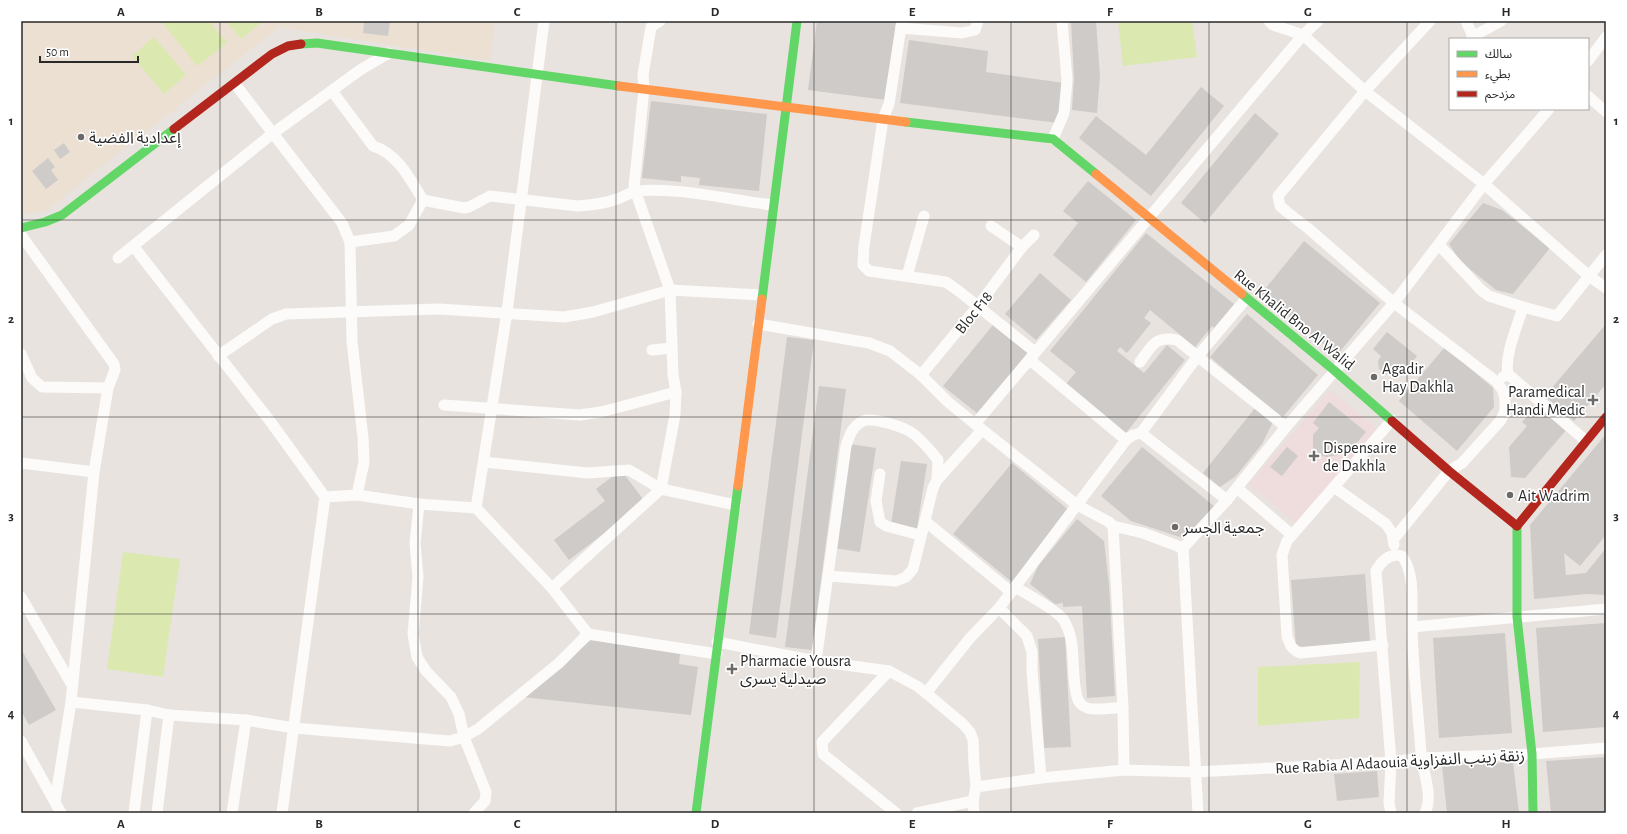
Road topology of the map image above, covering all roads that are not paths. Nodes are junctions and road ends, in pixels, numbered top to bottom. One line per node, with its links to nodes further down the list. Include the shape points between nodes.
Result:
1 (544, 21): 17 (street)
2 (797, 21): 23 (street)
3 (978, 21): 11 (street, via 976,28 969,32)
4 (1062, 21): 28 (street, via 1066,80 1064,113)
5 (1269, 21): 12 (street, via 1273,25)
6 (1318, 21): 12 (street)
7 (1430, 21): 21 (street)
8 (1466, 21): 14 (street)
9 (1501, 21): 14 (street)
10 (652, 23): 19 (street, via 643,75)
11 (901, 25): 26 (street, via 889,104)
12 (1303, 35): 21 (street); 35 (street)
13 (1606, 37): 16 (street)
14 (1473, 38)
15 (389, 53): 17 (street); 18 (street, via 302,42 280,49); 20 (street)
16 (1589, 60)
17 (537, 75): 19 (street); 32 (street)
18 (235, 84): 27 (street); 37 (street, via 72,208 52,219)
19 (644, 89): 23 (street); 30 (street)
20 (332, 91): 27 (street); 31 (street, via 373,146 393,156)
21 (1365, 91): 29 (street); 52 (street, via 1280,192 1278,201 1287,212)
22 (1589, 97): 25 (street)
23 (786, 107): 26 (street); 33 (street)
24 (1544, 111): 29 (street)
25 (1606, 112)
26 (883, 119): 28 (street); 46 (street, via 863,265 869,271)
27 (272, 134): 40 (street, via 342,223); 42 (street)
28 (1053, 138): 35 (street, Rue Khalid Bno Al Walid)
29 (1484, 184): 41 (street); 47 (street)
30 (635, 191): 32 (street, via 618,199 593,205 578,206); 33 (street, via 688,192); 49 (street)
31 (423, 200): 32 (street, via 464,208 488,196); 40 (street, via 408,225 394,236)
32 (521, 200): 56 (street)
33 (773, 205): 50 (street)
34 (924, 216): 46 (street)
35 (1150, 216): 51 (street, Rue Khalid Bno Al Walid); 62 (street)
36 (991, 226): 43 (street)
37 (21, 228)
38 (21, 235): 69 (street, via 114,364 115,370)
39 (1034, 236): 43 (street, Bloc F18)
40 (350, 242): 55 (street)
41 (1439, 245): 52 (street); 54 (street, via 1489,296)
42 (134, 247): 45 (street); 61 (street)
43 (1022, 247): 53 (street, Bloc F18)
44 (1606, 255): 47 (street)
45 (118, 258)
46 (907, 276): 53 (street, via 946,282)
47 (1589, 276): 48 (street); 54 (street, via 1557,316)
48 (1606, 288)
49 (670, 290): 50 (street); 56 (street, via 577,316); 58 (street)
50 (761, 295): 57 (street)
51 (1246, 299): 63 (street); 65 (street, Rue Khalid Bno Al Walid)
52 (1394, 302): 65 (street); 68 (street)
53 (978, 306): 62 (street); 67 (street, Bloc F18)
54 (1523, 307): 66 (street, via 1510,354)
55 (351, 312): 56 (street, via 439,308); 61 (street, via 279,316); 89 (street, via 364,462)
56 (507, 312): 72 (street)
57 (758, 324): 67 (street, via 880,347 899,357); 93 (street)
58 (672, 348): 59 (street); 70 (street)
59 (652, 350)
60 (21, 354): 69 (street, via 32,378 42,386)
61 (218, 356): 90 (street, via 270,421)
62 (1033, 356): 75 (street); 78 (street)
63 (1197, 357): 64 (street, via 1177,340 1166,338 1154,344); 76 (street); 77 (street)
64 (1140, 362)
65 (1335, 371): 74 (street, Rue Khalid Bno Al Walid); 76 (street)
66 (1508, 374): 68 (street); 79 (street)
67 (921, 375): 75 (street, via 948,402)
68 (1497, 382): 82 (street, via 1505,399 1505,411 1501,420 1462,463)
69 (108, 388): 83 (street)
70 (676, 392): 72 (street, via 589,414); 88 (street, via 675,415)
71 (444, 406): 72 (street)
72 (493, 408): 80 (street)
73 (1606, 417): 79 (street)
74 (1392, 420): 82 (street, Rue Khalid Bno Al Walid); 86 (street)
75 (979, 427): 85 (street); 94 (street)
76 (1286, 427): 87 (street)
77 (1141, 433): 78 (street); 91 (street)
78 (1126, 440): 94 (street)
79 (1586, 441): 98 (street)
80 (484, 462): 88 (street, via 587,473 630,470); 95 (street)
81 (21, 463): 83 (street)
82 (1449, 471): 98 (street, Rue Khalid Bno Al Walid); 101 (street)
83 (94, 472): 118 (street)
84 (880, 474): 99 (street, via 876,510 880,522)
85 (938, 480): 96 (street, via 933,488); 104 (street, via 938,460 914,434 902,427 872,420 863,421 855,427 846,446)
86 (1334, 487): 100 (street); 101 (street, via 1386,524 1392,532)
87 (1237, 488): 91 (street); 100 (street)
88 (661, 489): 93 (street); 105 (street)
89 (357, 495): 90 (street); 92 (street)
90 (325, 497): 125 (street)
91 (1227, 500): 102 (street)
92 (419, 504): 95 (street); 126 (street, via 415,543 418,577 413,634 417,657 426,671 451,697 459,714)
93 (735, 505): 113 (street)
94 (1077, 505): 97 (street); 106 (street)
95 (476, 508): 105 (street)
96 (925, 521): 99 (street); 106 (street)
97 (1113, 526): 102 (street); 121 (street)
98 (1517, 526): 110 (street)
99 (920, 535): 104 (street, via 913,569 906,577 896,581)
100 (1292, 535): 114 (street, via 1282,555 1287,636 1290,646 1300,653)
101 (1393, 540): 103 (street)
102 (1183, 548): 133 (street)
103 (1395, 554): 111 (street, via 1402,556 1407,563 1412,598); 114 (street, via 1382,562 1376,571)
104 (828, 576): 116 (street)
105 (552, 588): 112 (street)
106 (1013, 589): 108 (street); 121 (street, via 1039,601 1064,622 1074,661 1079,702 1093,709)
107 (21, 597): 118 (street)
108 (999, 608): 119 (street, via 970,638); 134 (street, via 1027,636 1032,652)
109 (1606, 609): 110 (street)
110 (1517, 617): 111 (street); 129 (street)
111 (1412, 627): 130 (street)
112 (588, 634): 115 (street); 126 (street, via 559,663 478,729)
113 (717, 642): 115 (street); 116 (street)
114 (1383, 645): 131 (street)
115 (717, 654): 144 (street)
116 (816, 661): 117 (street)
117 (889, 671): 119 (street); 145 (street, via 822,742 822,749 823,754)
118 (72, 685): 120 (street)
119 (926, 693): 135 (street, via 970,732 973,740)
120 (70, 702): 122 (street); 137 (street)
121 (1123, 708): 132 (street)
122 (147, 710): 123 (street); 139 (street)
123 (169, 715): 124 (street); 140 (street)
124 (246, 720): 125 (street); 141 (street)
125 (294, 728): 126 (street, via 442,741); 142 (street)
126 (464, 737): 143 (street, via 486,792 486,801)
127 (21, 741): 137 (street)
128 (1606, 748): 129 (street, Rue Rabia Al Adaouia زنقة زينب النفزاوية)
129 (1532, 754): 130 (street, Rue Rabia Al Adaouia زنقة زينب النفزاوية); 151 (street)
130 (1421, 758): 131 (street, Rue Rabia Al Adaouia زنقة زينب النفزاوية); 150 (street, via 1428,793)
131 (1391, 762): 133 (street, Rue Rabia Al Adaouia زنقة زينب النفزاوية); 149 (street)
132 (1124, 770): 133 (street, Rue Rabia Al Adaouia زنقة زينب النفزاوية); 134 (street, Rue Rabia Al Adaouia زنقة زينب النفزاوية)
133 (1194, 772): 148 (street)
134 (1041, 778): 135 (street, Rue Rabia Al Adaouia زنقة زينب النفزاوية)
135 (976, 787): 136 (street)
136 (973, 801): 146 (street); 147 (street)
137 (54, 802): 138 (street)
138 (61, 813)
139 (134, 813)
140 (157, 813)
141 (232, 813)
142 (282, 813)
143 (474, 813)
144 (696, 813)
145 (896, 813)
146 (918, 813)
147 (974, 813)
148 (1198, 813)
149 (1391, 813)
150 (1426, 813)
151 (1533, 813)

